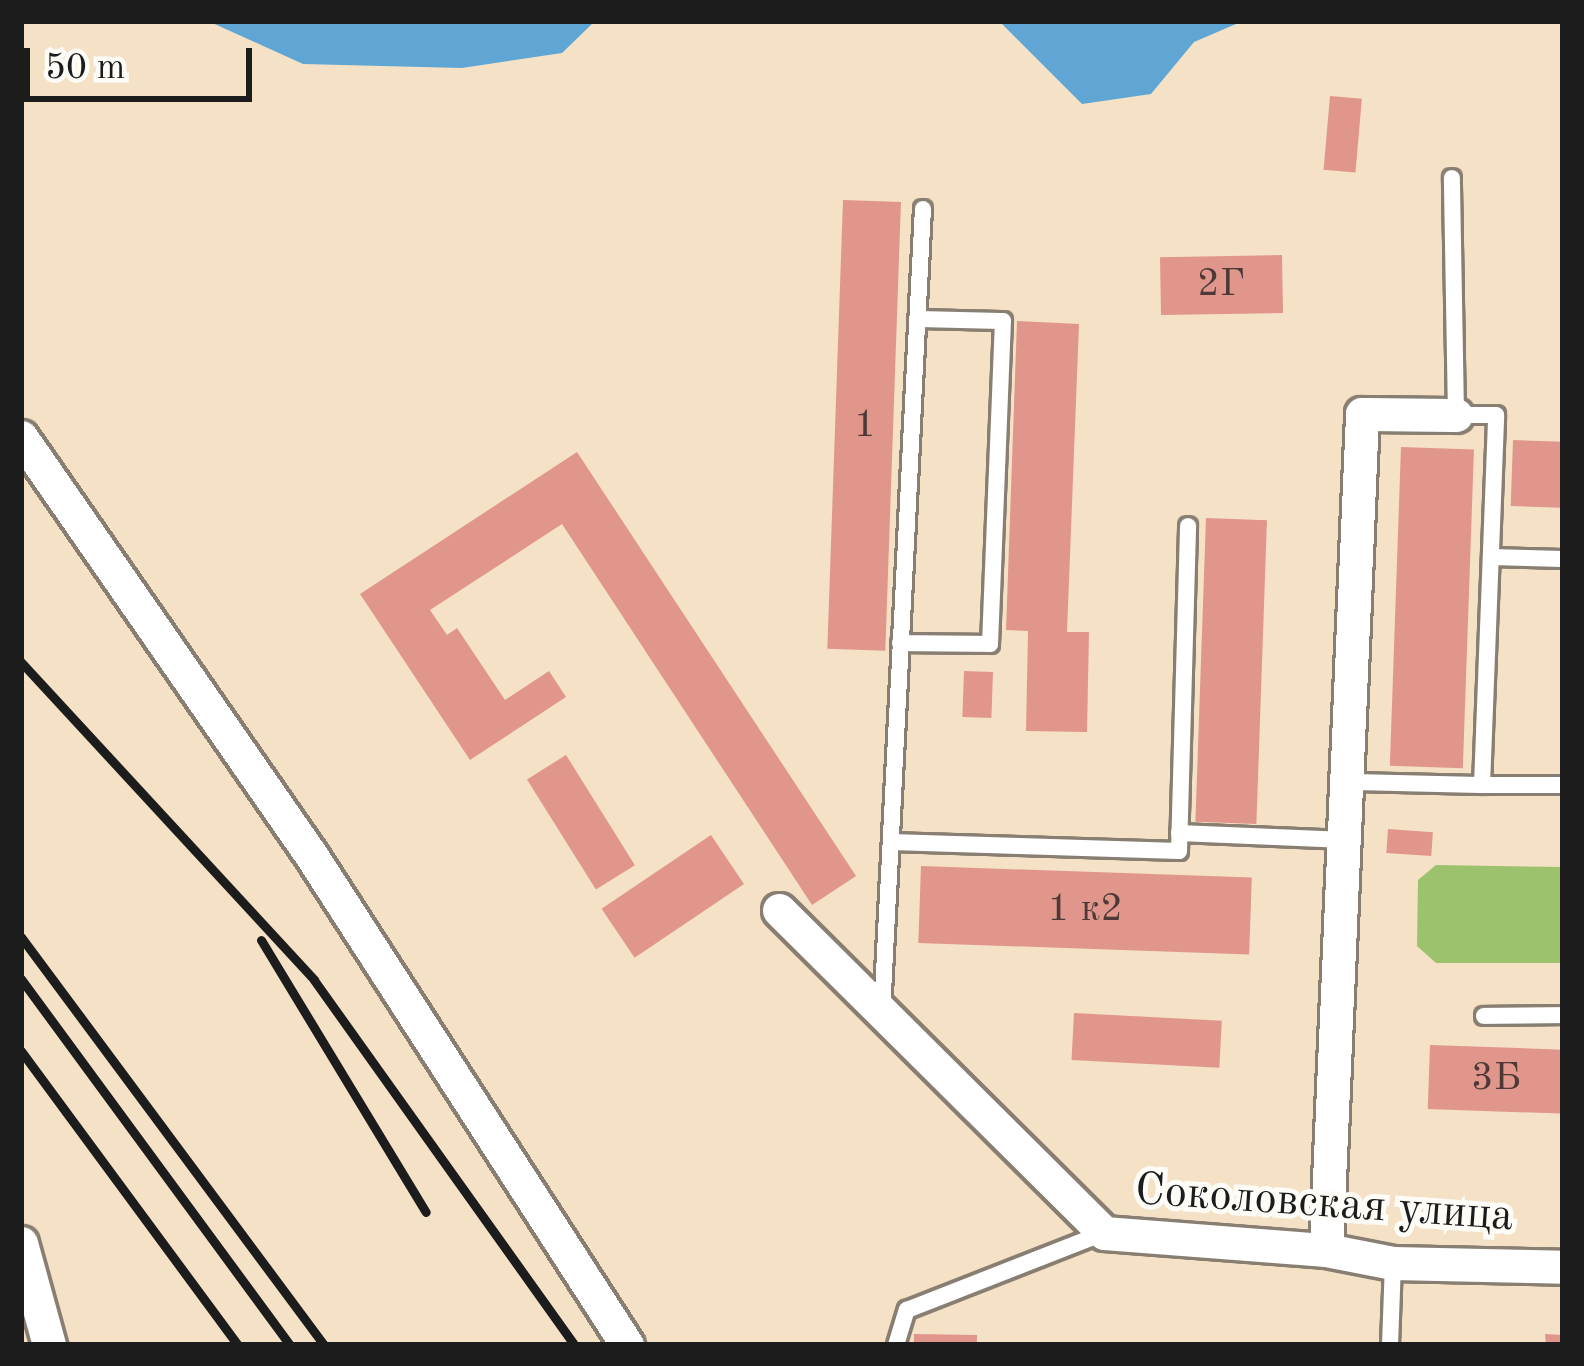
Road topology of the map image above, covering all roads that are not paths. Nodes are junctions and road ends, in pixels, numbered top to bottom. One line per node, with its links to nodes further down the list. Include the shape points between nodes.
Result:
1 (1452, 178): 4 (lane)
2 (922, 209): 3 (lane)
3 (917, 319): 9 (lane); 9 (lane, via 1003,321 990,644)
4 (1456, 415): 7 (lane, via 1496,415); 10 (street, via 1362,414)
5 (21, 437): 26 (street, via 311,855)
6 (1189, 526): 13 (lane)
7 (1491, 557): 8 (lane); 11 (lane)
8 (1563, 559)
9 (900, 643): 15 (lane)
10 (1352, 782): 11 (lane); 14 (street)
11 (1483, 785): 12 (lane)
12 (1562, 786)
13 (1179, 833): 14 (lane); 15 (lane, via 1179,850)
14 (1349, 840): 22 (street)
15 (891, 842): 18 (lane)
16 (779, 910): 18 (street, Соколовская улица)
17 (1563, 1015): 19 (lane)
18 (882, 1016): 20 (street, Соколовская улица)
19 (1484, 1016)
20 (1104, 1232): 22 (street, Соколовская улица); 27 (lane, via 907,1310)
21 (21, 1243): 25 (street)
22 (1326, 1250): 23 (street, Соколовская улица)
23 (1393, 1263): 24 (street, Соколовская улица); 28 (lane)
24 (1563, 1267)
25 (50, 1345)
26 (627, 1345)
27 (896, 1345)
28 (1390, 1345)

